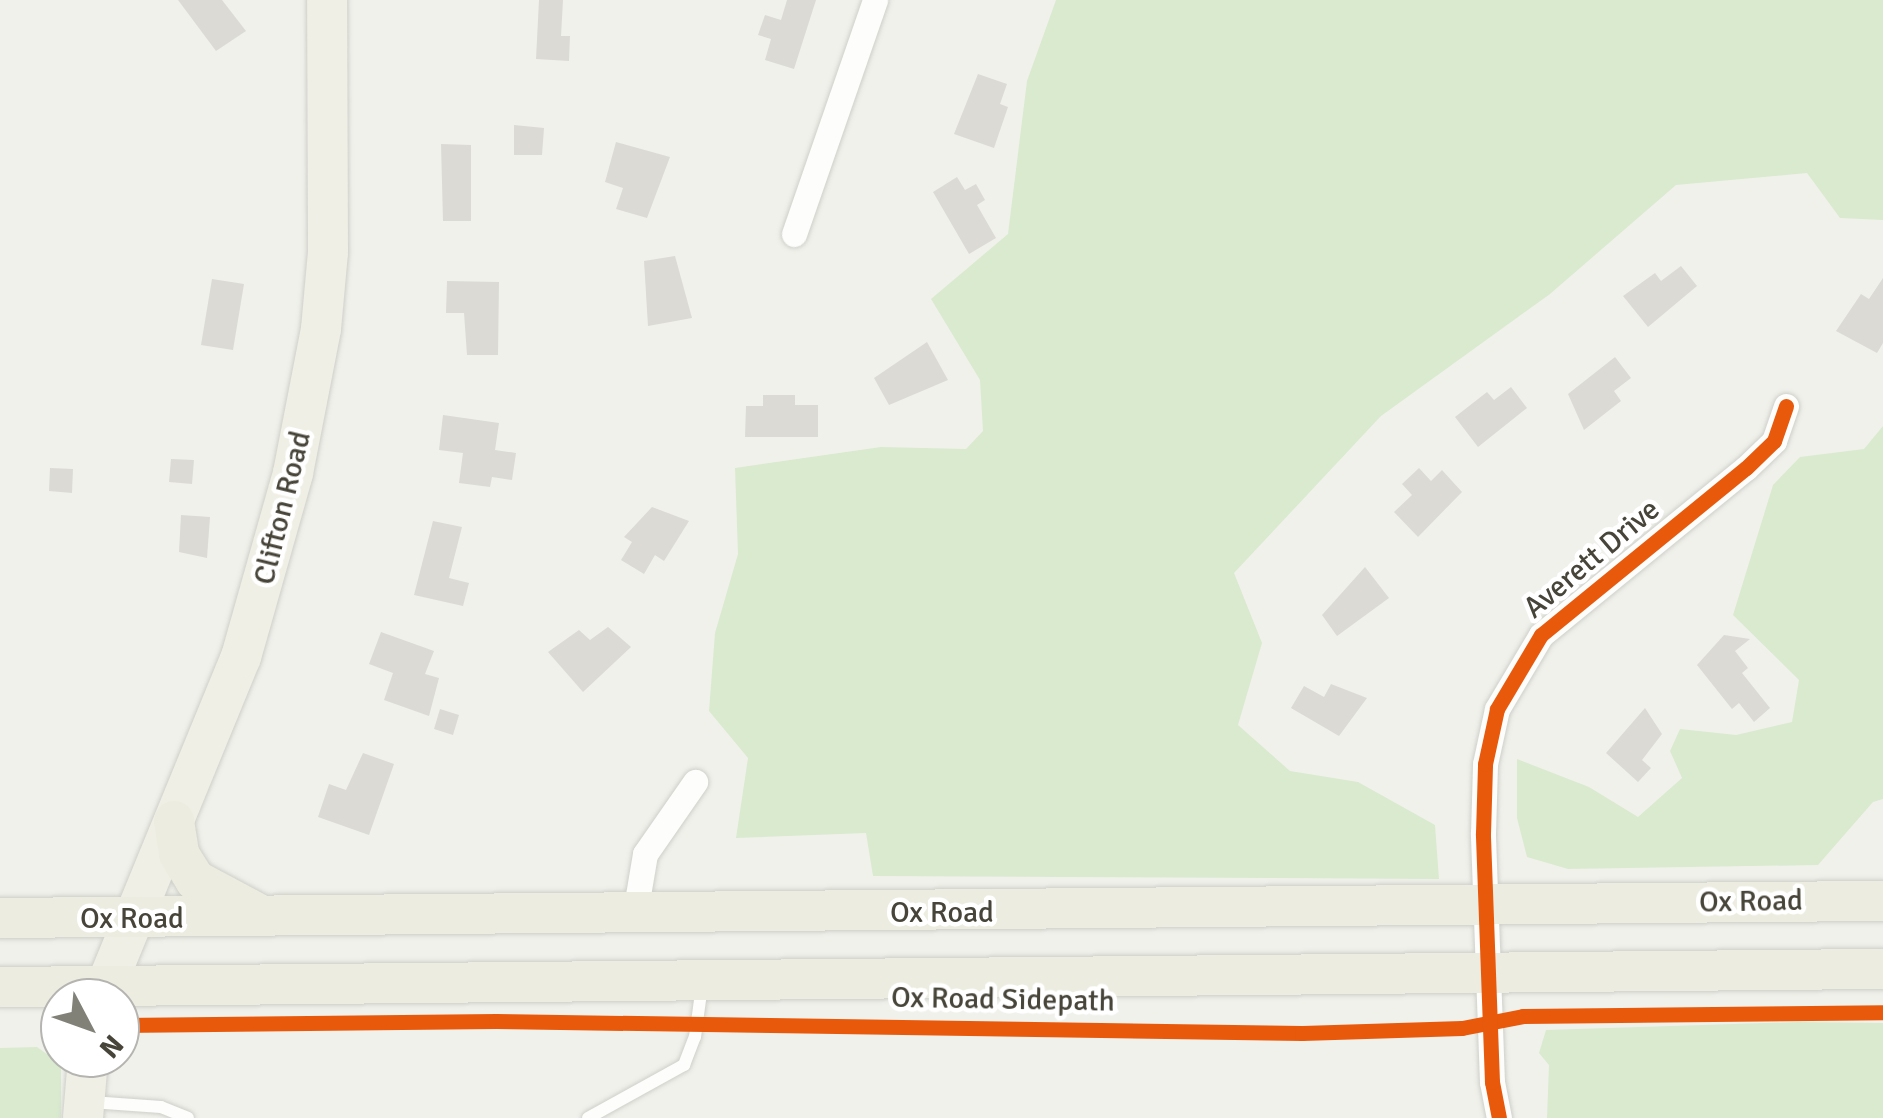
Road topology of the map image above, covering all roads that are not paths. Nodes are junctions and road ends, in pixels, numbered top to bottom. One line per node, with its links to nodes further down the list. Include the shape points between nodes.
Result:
1 (327, 0): 6 (main road, Clifton Road, via 328,252 310,398 259,606)
2 (875, 0): 3 (street)
3 (794, 234)
4 (1786, 406): 8 (street, Averett Drive, via 1774,442 1563,614 1518,664 1497,708 1485,764)
5 (694, 782): 9 (street, via 645,854)
6 (174, 821): 11 (highway, via 179,854 196,880 232,904); 12 (main road, Clifton Road)
7 (1883, 900): 8 (highway, Ox Road)
8 (1486, 906): 9 (highway, Ox Road); 14 (street, Averett Drive)
9 (635, 913): 11 (highway, Ox Road)
10 (0, 918): 12 (highway, Ox Road)
11 (280, 919): 12 (highway, Ox Road)
12 (132, 920): 15 (main road, Clifton Road)
13 (1883, 969): 14 (highway)
14 (1487, 974): 16 (highway); 24 (street, Averett Drive)
15 (109, 978)
16 (702, 980): 19 (highway); 23 (lane, via 696,1037 684,1064)
17 (0, 987): 18 (highway)
18 (40, 989)
19 (140, 992)
20 (86, 1078): 21 (main road)
21 (83, 1110): 22 (lane, via 161,1106)
22 (188, 1118)
23 (588, 1118)
24 (1500, 1118)

